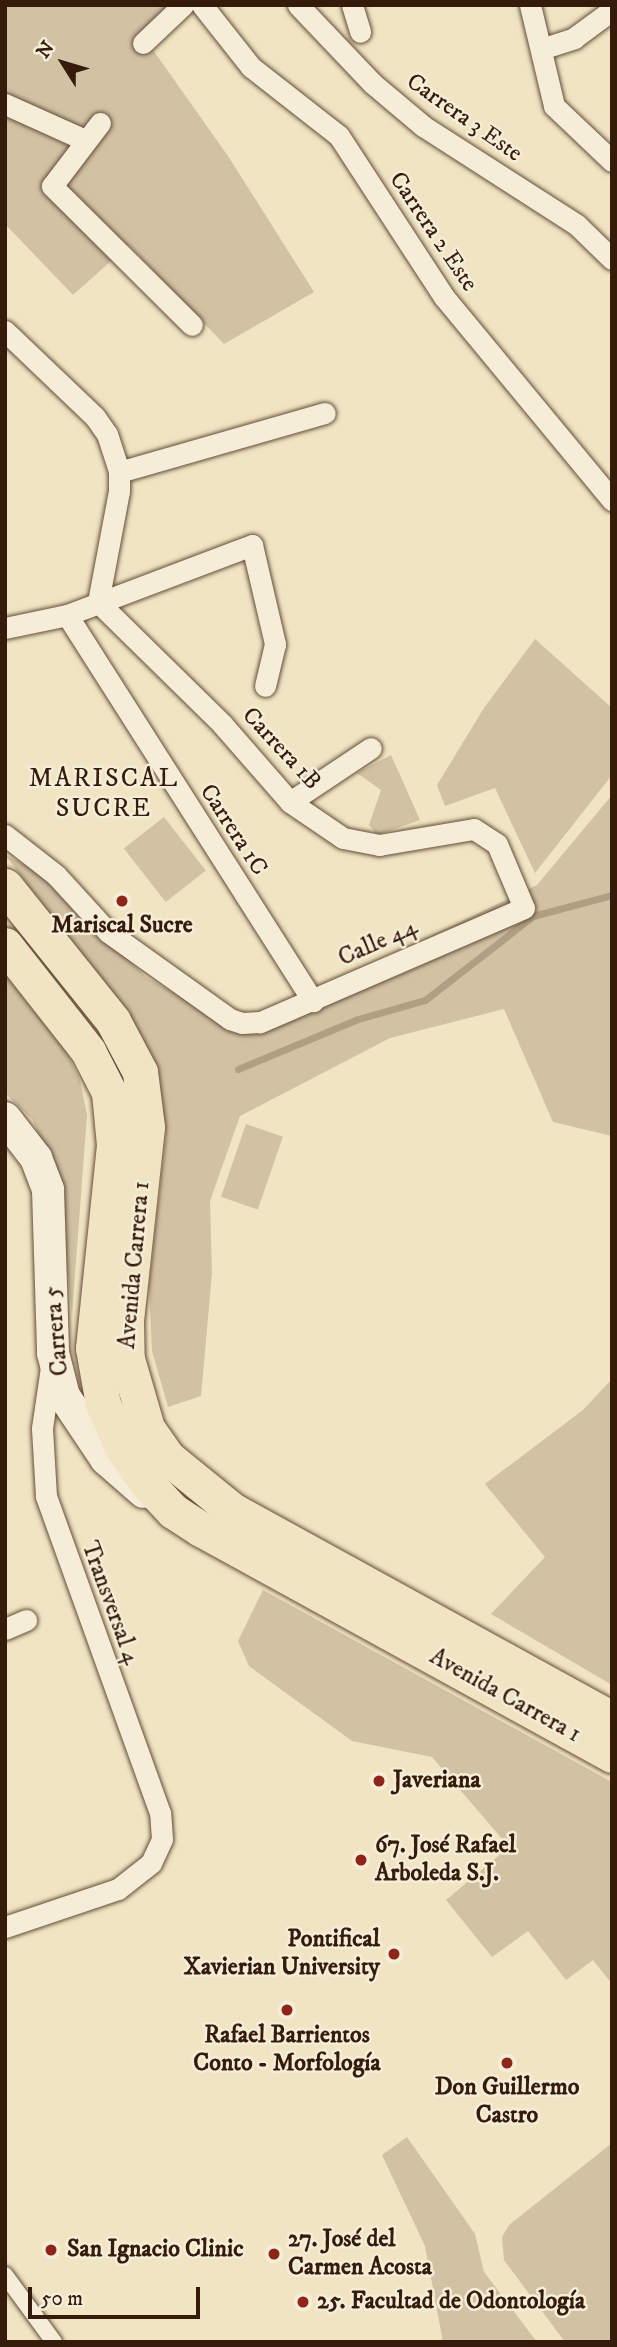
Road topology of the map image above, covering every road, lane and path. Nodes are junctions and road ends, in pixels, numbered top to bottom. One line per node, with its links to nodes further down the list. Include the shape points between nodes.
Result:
1 (183, 5): 8 (street)
2 (202, 5): 19 (street, Carrera 2 Este, via 251,67 339,136 444,297)
3 (298, 5): 14 (street, Carrera 3 Este, via 372,83 423,127 577,225)
4 (352, 5): 7 (street)
5 (530, 5): 9 (street)
6 (612, 10): 9 (street, via 574,38)
7 (360, 32)
8 (143, 43)
9 (541, 49): 13 (street, via 554,106)
10 (5, 104): 12 (street)
11 (100, 122): 12 (street)
12 (85, 140): 15 (street, via 52,186)
13 (612, 161)
14 (612, 259)
15 (192, 326)
16 (5, 331): 18 (street, via 95,417 107,434)
17 (325, 413): 18 (street)
18 (119, 472): 20 (street, via 116,522)
19 (612, 500)
20 (98, 602): 21 (street); 23 (street, via 252,545 275,644); 25 (street, Carrera 1B, via 222,724)
21 (67, 615): 22 (street); 30 (street, Carrera 1C)
22 (5, 628)
23 (265, 686)
24 (372, 748): 25 (street)
25 (290, 802): 28 (street, Carrera 1B, via 343,838 379,845 474,829 497,844)
26 (5, 835): 30 (street, Calle 44, via 56,875 108,932 230,1019 260,1022)
27 (5, 886): 36 (main road, Avenida Carrera 1, via 113,1021 140,1072 147,1127 126,1320 127,1359 147,1428 167,1457 232,1510)
28 (517, 887): 30 (street, Calle 44, via 524,908)
29 (5, 945): 33 (main road, Avenida Carrera 1, via 88,1051 109,1093 114,1145 94,1299 96,1375 123,1449)
30 (313, 1000)
31 (5, 1118): 32 (main road, Carrera 5, via 36,1158 48,1190)
32 (53, 1353): 33 (main road, Carrera 5, via 64,1396 93,1442 121,1473); 38 (street, Transversal 4, via 42,1428 46,1496 160,1813 162,1839 150,1863 118,1889)
33 (173, 1511): 37 (main road, Avenida Carrera 1)
34 (26, 1620): 35 (street)
35 (5, 1629)
36 (612, 1719)
37 (612, 1755)
38 (5, 1927)
39 (5, 2275): 40 (street)
40 (54, 2342)

